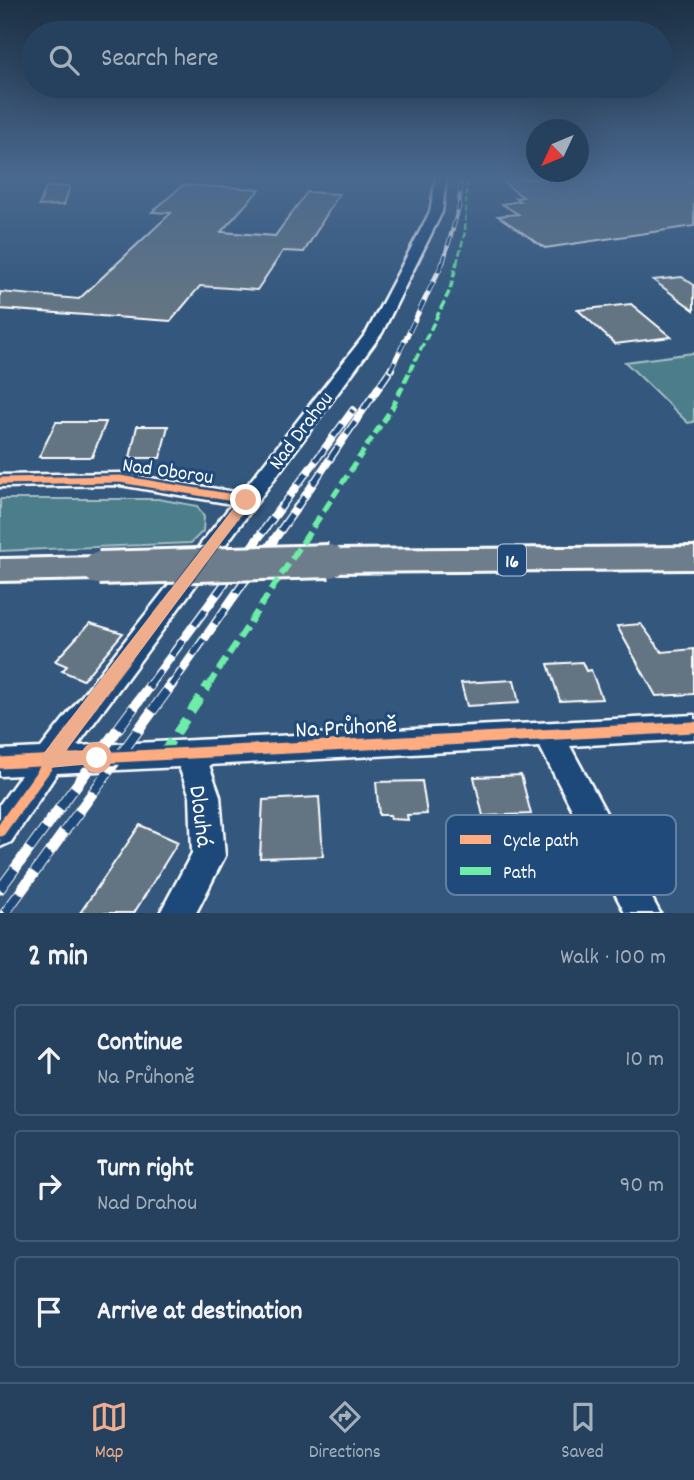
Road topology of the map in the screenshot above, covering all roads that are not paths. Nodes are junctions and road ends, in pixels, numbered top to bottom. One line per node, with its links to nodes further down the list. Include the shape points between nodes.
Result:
1 (431, 222): 3 (street, Nad Drahou, via 374,333)
2 (0, 481): 3 (street, Nad Oborou, via 120,479)
3 (246, 500): 9 (street, Nad Drahou)
4 (694, 558): 5 (main road, 16, bridge)
5 (0, 570)
6 (694, 727): 7 (street, Na Průhoně)
7 (548, 734): 8 (street, Na Průhoně); 11 (street)
8 (190, 755): 9 (street, Na Průhoně); 14 (street, Dlouhá, via 205,796 209,856)
9 (49, 760): 10 (street, Na Průhoně); 12 (street, Nad Drahou)
10 (0, 763)
11 (591, 815)
12 (0, 831)
13 (633, 895): 15 (street)
14 (177, 913)
15 (643, 913)

